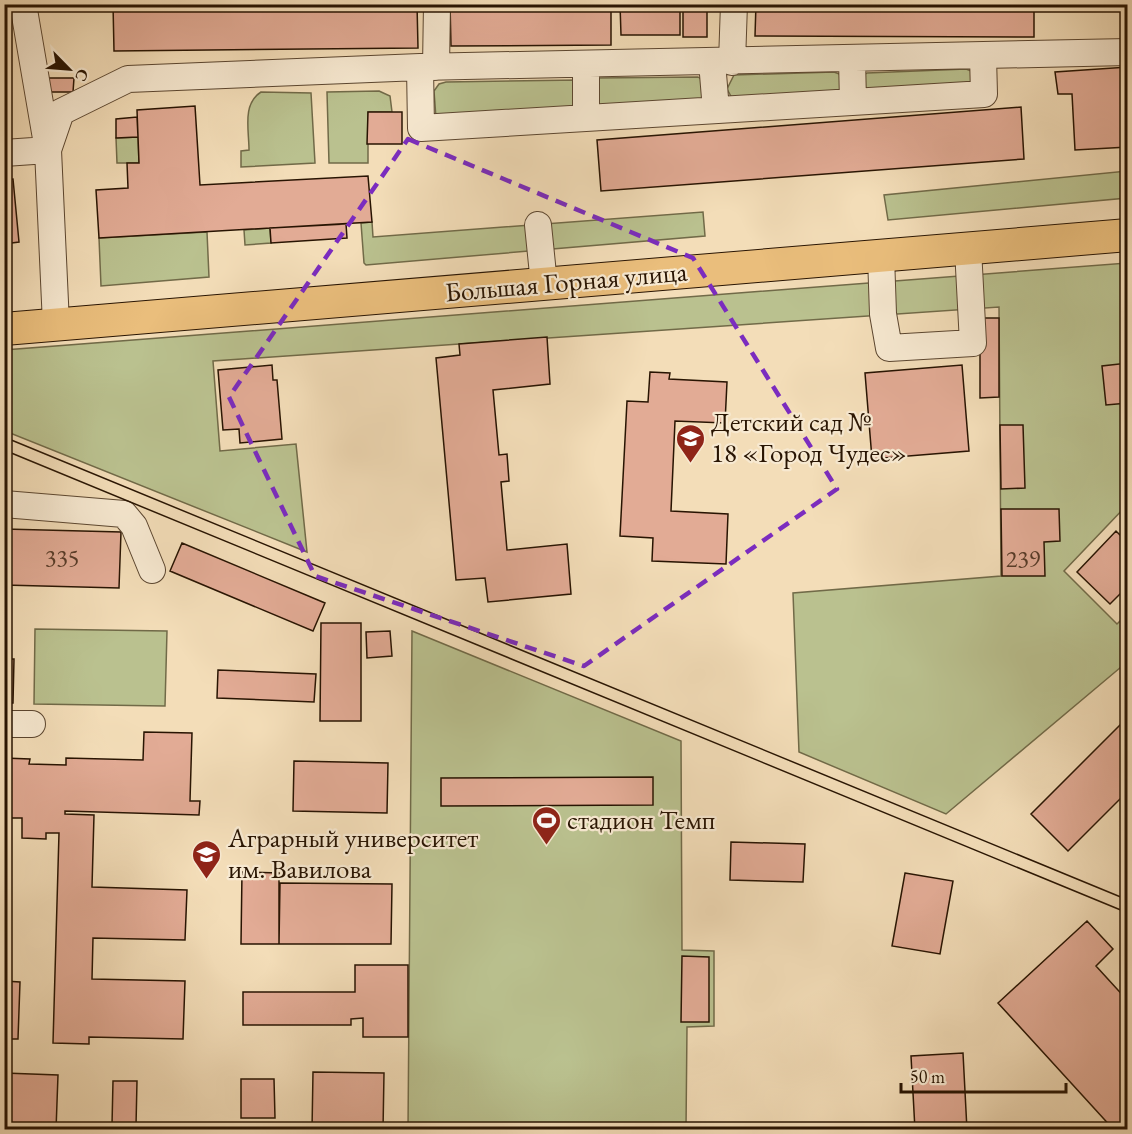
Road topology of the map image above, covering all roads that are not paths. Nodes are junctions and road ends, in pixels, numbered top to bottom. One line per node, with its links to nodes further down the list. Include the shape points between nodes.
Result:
1 (23, 4): 13 (lane)
2 (437, 4): 9 (lane)
3 (734, 4): 7 (lane)
4 (1128, 52): 5 (lane)
5 (983, 56): 6 (lane); 10 (lane, via 984,94)
6 (852, 59): 7 (lane); 10 (lane)
7 (722, 62): 8 (lane); 11 (lane)
8 (586, 64): 9 (lane); 12 (lane)
9 (428, 67): 12 (lane, via 421,128); 13 (lane, via 128,79 61,112)
10 (854, 102): 11 (lane)
11 (716, 110): 12 (lane)
12 (586, 118)
13 (48, 150): 14 (lane); 20 (lane)
14 (4, 153)
15 (538, 225): 19 (lane)
16 (1128, 236): 17 (main road, Большая Горная улица)
17 (968, 249): 18 (main road, Большая Горная улица); 18 (lane, via 973,343 889,348 883,315)
18 (881, 256): 19 (main road, Большая Горная улица)
19 (544, 284): 20 (main road, Большая Горная улица)
20 (56, 324): 21 (main road, Большая Горная улица)
21 (4, 328)
22 (4, 504): 23 (lane, via 124,514 134,526)
23 (152, 570)
24 (4, 724): 25 (lane)
25 (32, 724)

